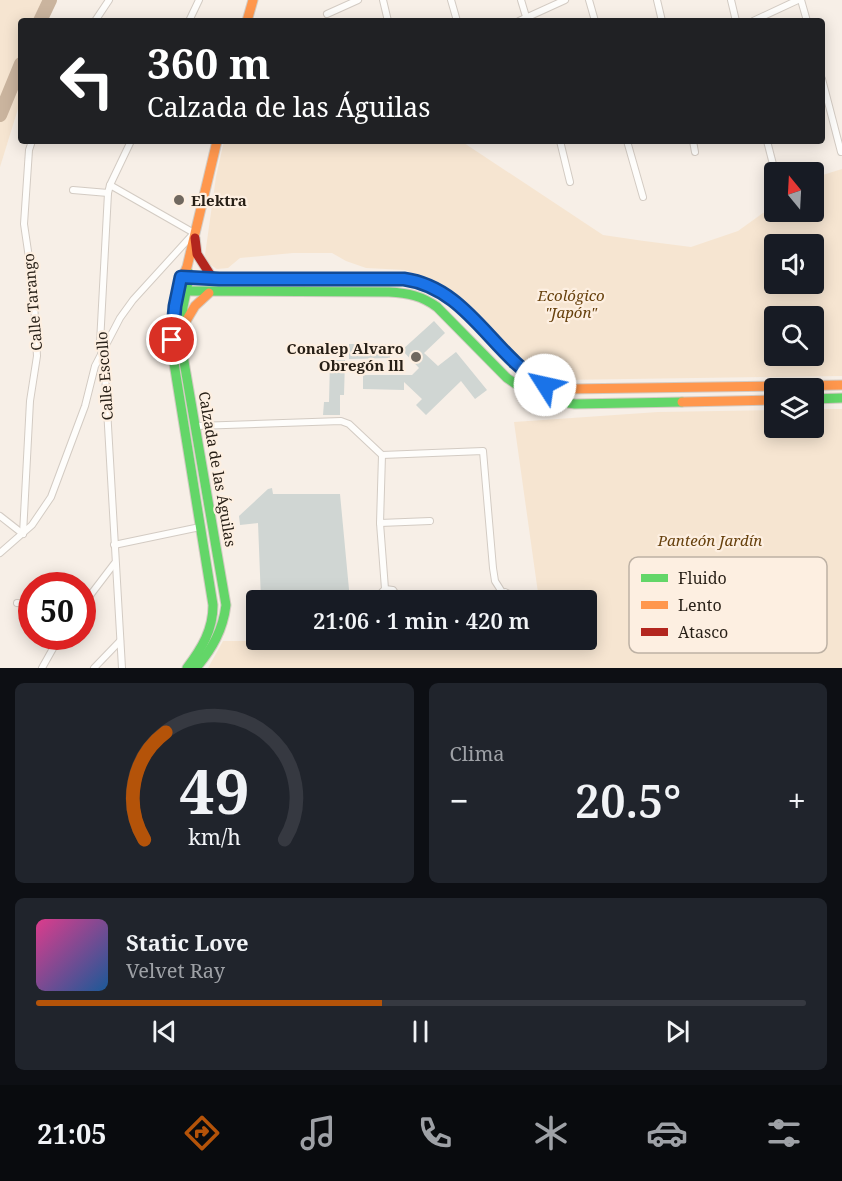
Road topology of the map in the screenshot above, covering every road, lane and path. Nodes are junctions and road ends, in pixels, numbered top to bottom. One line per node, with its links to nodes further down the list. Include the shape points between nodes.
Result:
1 (109, 0): 14 (street)
2 (199, 0): 15 (street)
3 (253, 0): 16 (main road)
4 (358, 0): 13 (street)
5 (382, 0): 17 (street)
6 (451, 0): 18 (street)
7 (522, 0): 19 (street)
8 (565, 0): 20 (street)
9 (590, 0): 21 (street)
10 (657, 0): 22 (street)
11 (731, 0): 23 (street)
12 (800, 0): 24 (street); 25 (street)
13 (327, 14)
14 (97, 18)
15 (190, 18)
16 (248, 18)
17 (387, 18)
18 (456, 18)
19 (524, 18)
20 (528, 18)
21 (594, 18)
22 (661, 18)
23 (735, 18)
24 (760, 18)
25 (806, 18)
26 (825, 91): 35 (street)
27 (31, 144): 61 (street, Calle Tarango, via 24,224 37,356 30,401)
28 (130, 144): 38 (street, Calle Escollo)
29 (216, 144): 42 (main road, Calzada de las Águilas)
30 (561, 144): 37 (street)
31 (628, 144): 41 (street)
32 (694, 144): 34 (street)
33 (768, 144): 36 (street)
34 (695, 152)
35 (841, 152)
36 (772, 162)
37 (570, 182)
38 (110, 185): 40 (street, Calle Escollo); 42 (street)
39 (73, 190): 40 (street)
40 (108, 193): 50 (street, Calle Escollo, via 100,325)
41 (643, 198)
42 (194, 233): 43 (main road, Calzada de las Águilas); 44 (main road, via 197,254); 50 (street, via 133,300)
43 (185, 277): 44 (main road); 46 (main road, Calzada de las Águilas)
44 (213, 279): 45 (main road)
45 (226, 279): 48 (main road); 51 (main road, via 390,279 426,284 459,304 530,376 545,385 568,389)
46 (182, 292): 47 (main road); 49 (main road, Calzada de las Águilas); 60 (main road, Calzada de las Águilas, via 172,329 174,365)
47 (209, 293): 48 (main road); 49 (main road, via 195,306)
48 (226, 293): 54 (main road, via 410,294 446,314 520,387 542,399 567,404)
49 (182, 328): 55 (main road, Calzada de las Águilas, via 182,350)
50 (102, 356): 61 (street, via 95,366 85,406 51,496); 62 (street, Calle Escollo)
51 (842, 385)
52 (842, 398): 53 (main road)
53 (824, 399)
54 (764, 400)
55 (196, 426): 56 (street, via 341,421); 75 (main road, Calzada de las Águilas, via 225,604 221,631)
56 (381, 455): 59 (street); 68 (street, via 483,451)
57 (0, 516): 61 (street)
58 (430, 521): 59 (street)
59 (381, 523): 66 (street)
60 (200, 527): 62 (street); 74 (main road, Calzada de las Águilas, via 214,615 208,638)
61 (22, 534): 63 (street)
62 (114, 545): 64 (street, Calle Escollo)
63 (0, 553)
64 (114, 563): 65 (street); 69 (street, Calle Escollo)
65 (96, 587)
66 (385, 589): 67 (street)
67 (393, 590)
68 (497, 590)
69 (120, 641): 72 (street); 73 (street, Calle Escollo)
70 (53, 650): 71 (street)
71 (42, 668)
72 (94, 668)
73 (122, 668)
74 (187, 668)
75 (196, 668)

